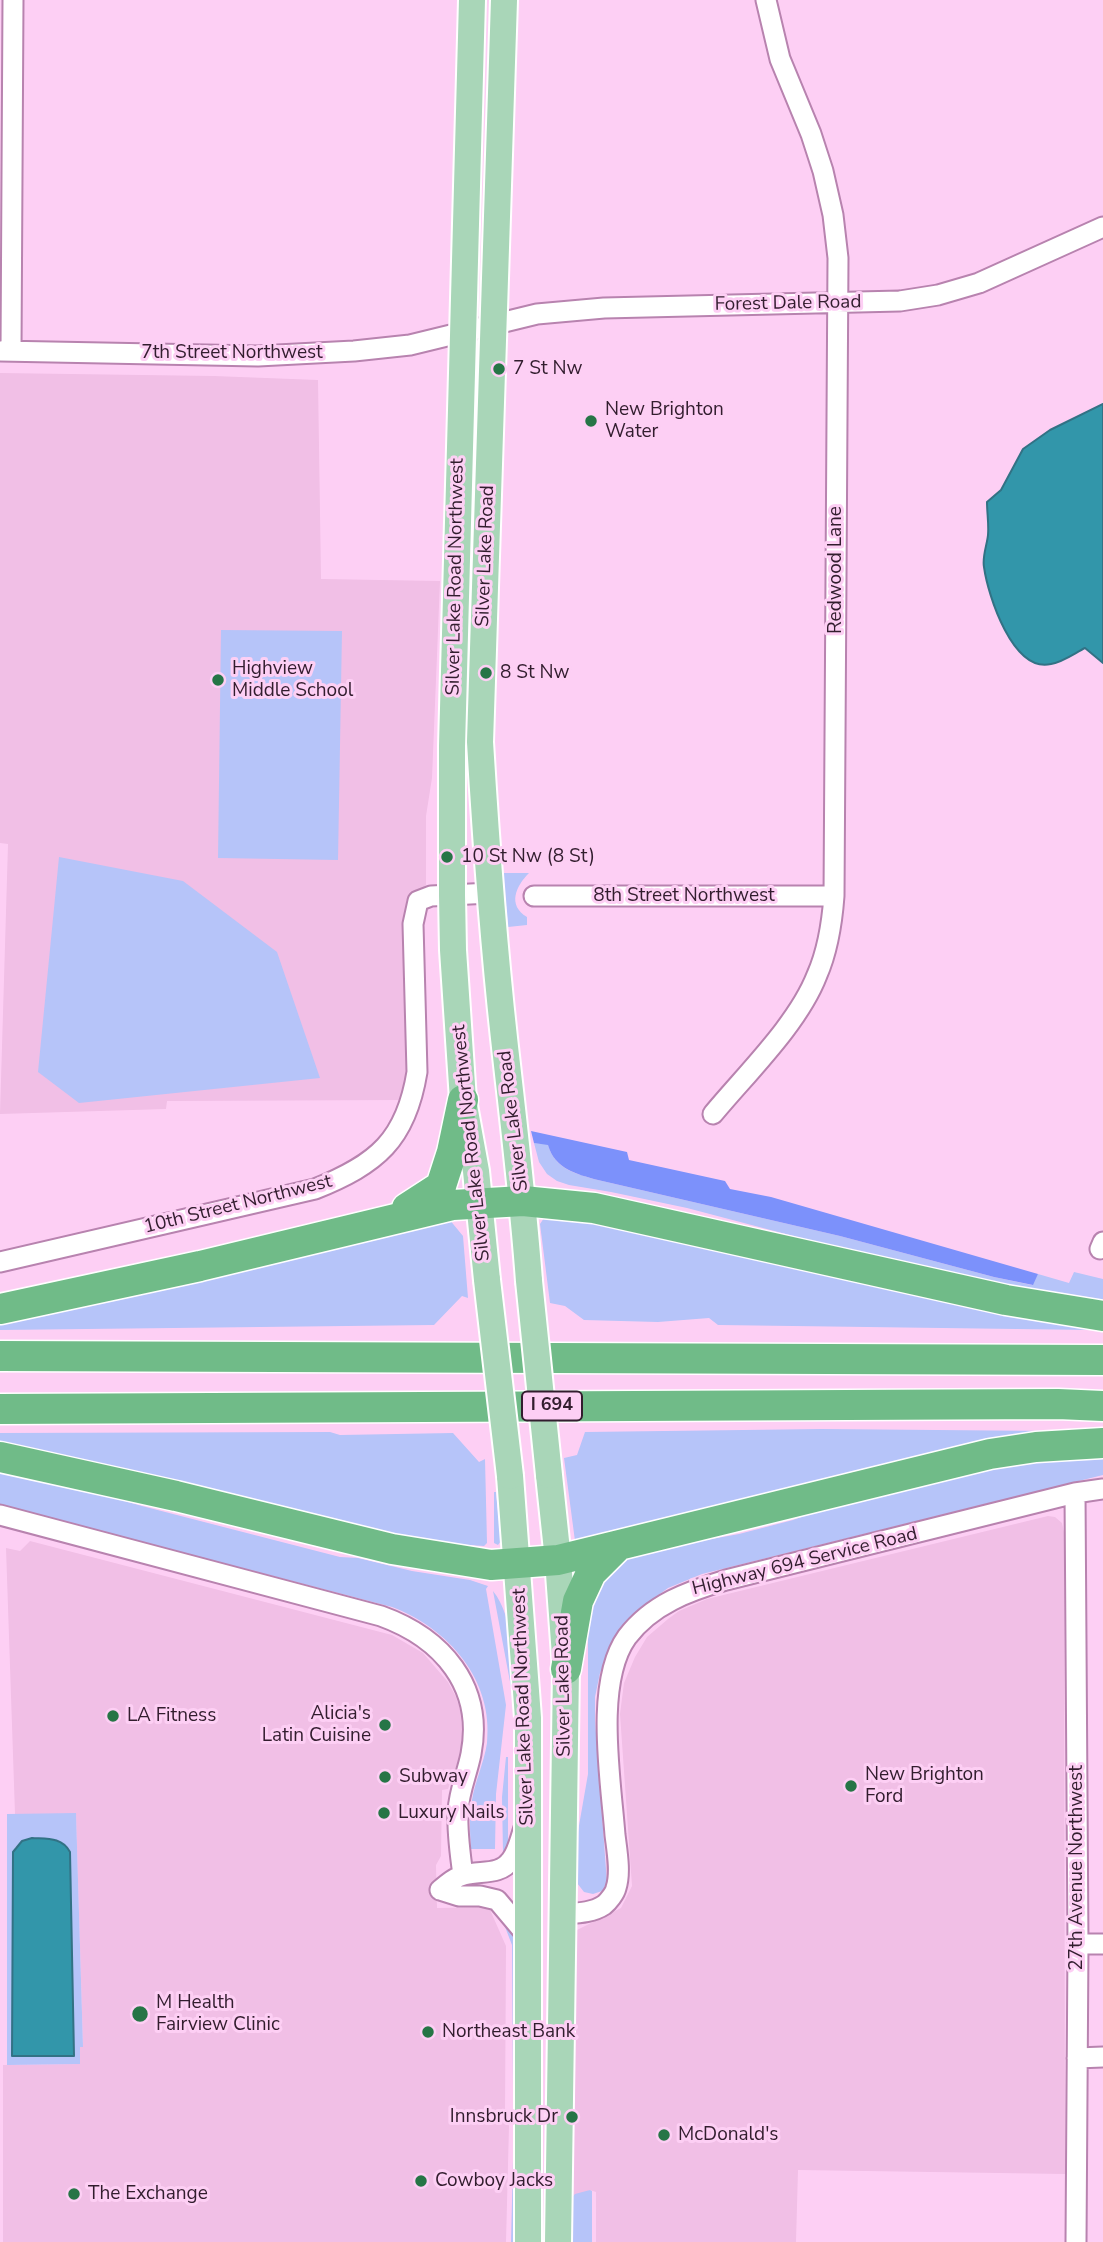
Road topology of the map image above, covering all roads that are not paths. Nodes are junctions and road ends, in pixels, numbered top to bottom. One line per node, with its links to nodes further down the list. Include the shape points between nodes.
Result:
1 (13, 0): 9 (street)
2 (472, 0): 8 (main road, Silver Lake Road Northwest)
3 (504, 0): 7 (main road, Silver Lake Road)
4 (766, 0): 6 (street, Redwood Lane, via 780,59 823,171 833,215)
5 (1103, 227): 6 (street, Forest Dale Road, via 979,283 938,295)
6 (838, 303): 7 (street, Forest Dale Road, via 604,308 537,314); 13 (street, Redwood Lane)
7 (494, 324): 8 (street, Forest Dale Road); 10 (main road, Silver Lake Road, via 480,742)
8 (462, 332): 9 (street, 7th Street Northwest, via 410,345 271,355); 11 (main road, Silver Lake Road Northwest)
9 (5, 351)
10 (490, 893): 11 (street); 16 (main road, Silver Lake Road)
11 (452, 895): 14 (main road, Silver Lake Road Northwest); 19 (street, 10th Street Northwest, via 418,901 415,911 413,1095 404,1120 377,1156 315,1189)
12 (534, 896): 13 (street, 8th Street Northwest)
13 (834, 896): 15 (street, Redwood Lane, via 825,954 801,1006)
14 (463, 1100): 17 (main road, Silver Lake Road Northwest); 18 (highway, via 441,1186)
15 (713, 1114)
16 (523, 1201): 17 (highway); 21 (highway, via 594,1208 1006,1300); 32 (main road, Silver Lake Road, bridge)
17 (480, 1203): 18 (highway); 33 (main road, Silver Lake Road Northwest, bridge)
18 (387, 1220): 20 (highway)
19 (0, 1262)
20 (0, 1309)
21 (1103, 1317)
22 (0, 1356): 23 (highway)
23 (1103, 1360)
24 (1103, 1406): 25 (highway, I 694)
25 (0, 1409)
26 (1103, 1443): 31 (highway, via 990,1454)
27 (0, 1457): 33 (highway, via 392,1549)
28 (1103, 1489): 29 (street, Highway 694 Service Road)
29 (1075, 1493): 37 (street, Highway 694 Service Road, via 726,1580 685,1592 647,1616 626,1638 607,1698 616,1889 606,1904); 39 (street, 27th Avenue Northwest)
30 (0, 1515): 36 (street, via 381,1616 422,1635 449,1661 470,1703 474,1728 471,1756 458,1810)
31 (618, 1546): 32 (highway); 34 (highway, via 592,1573 578,1601)
32 (558, 1560): 33 (highway); 34 (main road, Silver Lake Road)
33 (517, 1564): 35 (main road, Silver Lake Road Northwest, via 528,1718)
34 (566, 1669): 37 (main road, Silver Lake Road)
35 (529, 1814): 36 (street, via 506,1866); 38 (main road, Silver Lake Road Northwest)
36 (463, 1875): 38 (street, via 440,1890 497,1900)
37 (563, 1914): 44 (main road, Silver Lake Road)
38 (529, 1938): 43 (main road, Silver Lake Road Northwest)
39 (1078, 1944): 40 (street); 42 (street, 27th Avenue Northwest)
40 (1103, 1944)
41 (1103, 2057): 42 (street)
42 (1077, 2058): 45 (street, 27th Avenue Northwest)
43 (528, 2242)
44 (558, 2242)
45 (1076, 2242)

